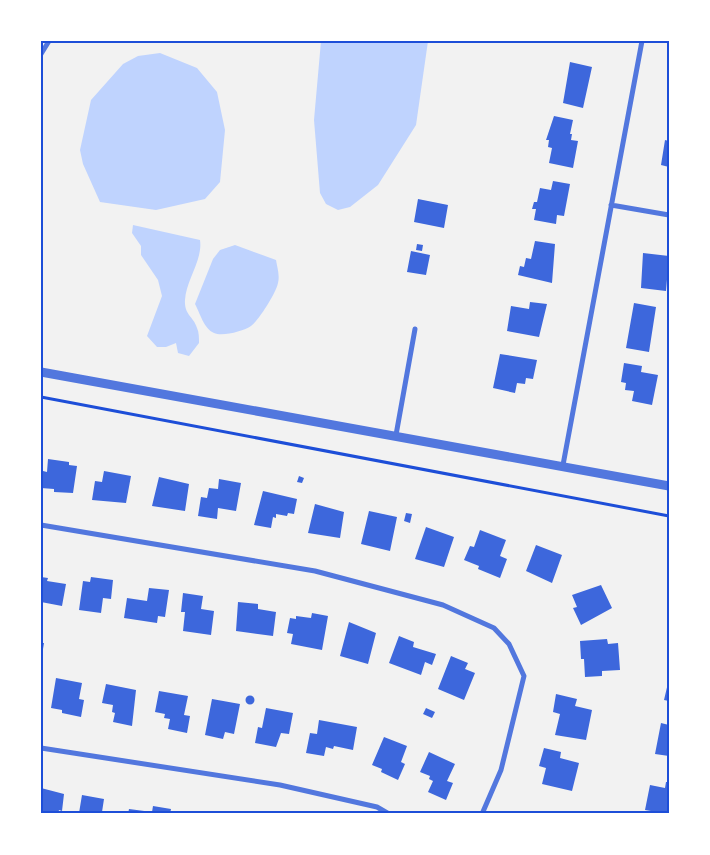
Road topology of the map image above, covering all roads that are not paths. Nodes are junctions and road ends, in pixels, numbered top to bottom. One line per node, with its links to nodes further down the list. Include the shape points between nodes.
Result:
1 (49, 41): 3 (street)
2 (642, 41): 4 (street)
3 (41, 54)
4 (611, 205): 5 (street); 9 (street)
5 (669, 214)
6 (415, 328): 8 (street)
7 (41, 372): 8 (street)
8 (396, 435): 9 (street)
9 (563, 465): 10 (street)
10 (669, 486)
11 (41, 526): 14 (street, via 315,571 443,605 494,628 509,644 524,676 501,770)
12 (41, 748): 13 (street, via 280,784 377,807)
13 (390, 814)
14 (482, 814)

